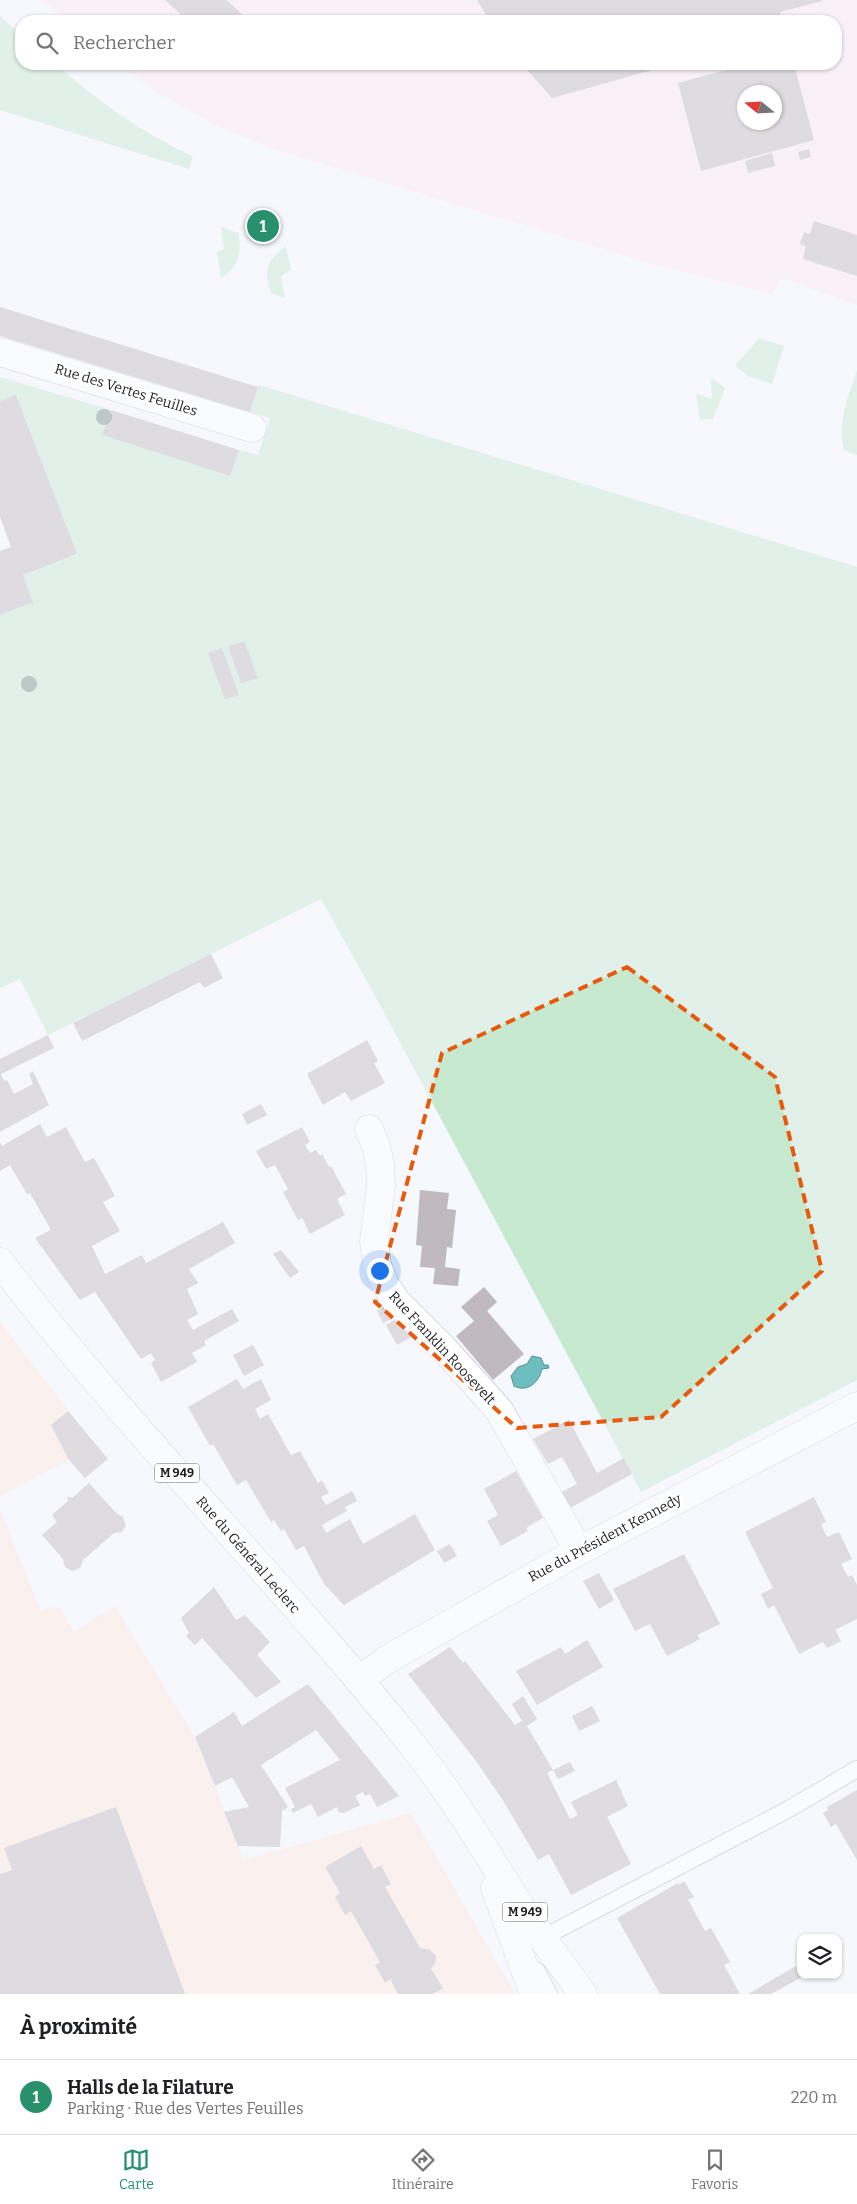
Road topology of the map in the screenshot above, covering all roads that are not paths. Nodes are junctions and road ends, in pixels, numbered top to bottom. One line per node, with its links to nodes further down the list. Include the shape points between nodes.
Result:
1 (0, 352): 2 (street, Rue des Vertes Feuilles)
2 (252, 428)
3 (369, 1129): 6 (street, Rue Franklin Roosevelt, via 380,1164 381,1185 374,1241 377,1265 384,1283 396,1301 499,1410)
4 (0, 1262): 7 (street, Rue du Général Leclerc / M 949, via 71,1350)
5 (857, 1406): 6 (street, Rue du Président Kennedy)
6 (579, 1551): 7 (street, Rue du Président Kennedy, via 388,1660)
7 (359, 1680): 9 (street, Rue du Général Leclerc / M 949, via 413,1746)
8 (857, 1769): 10 (lane, via 780,1814)
9 (471, 1828): 10 (street, Rue du Général Leclerc / M 949); 11 (street); 12 (lane); 13 (street, Rue du Général Leclerc / M 949, via 523,1930)
10 (542, 1938): 14 (street, Rue du Général Leclerc / M 949)
11 (534, 1994)
12 (549, 1994)
13 (563, 1994)
14 (583, 1994)

